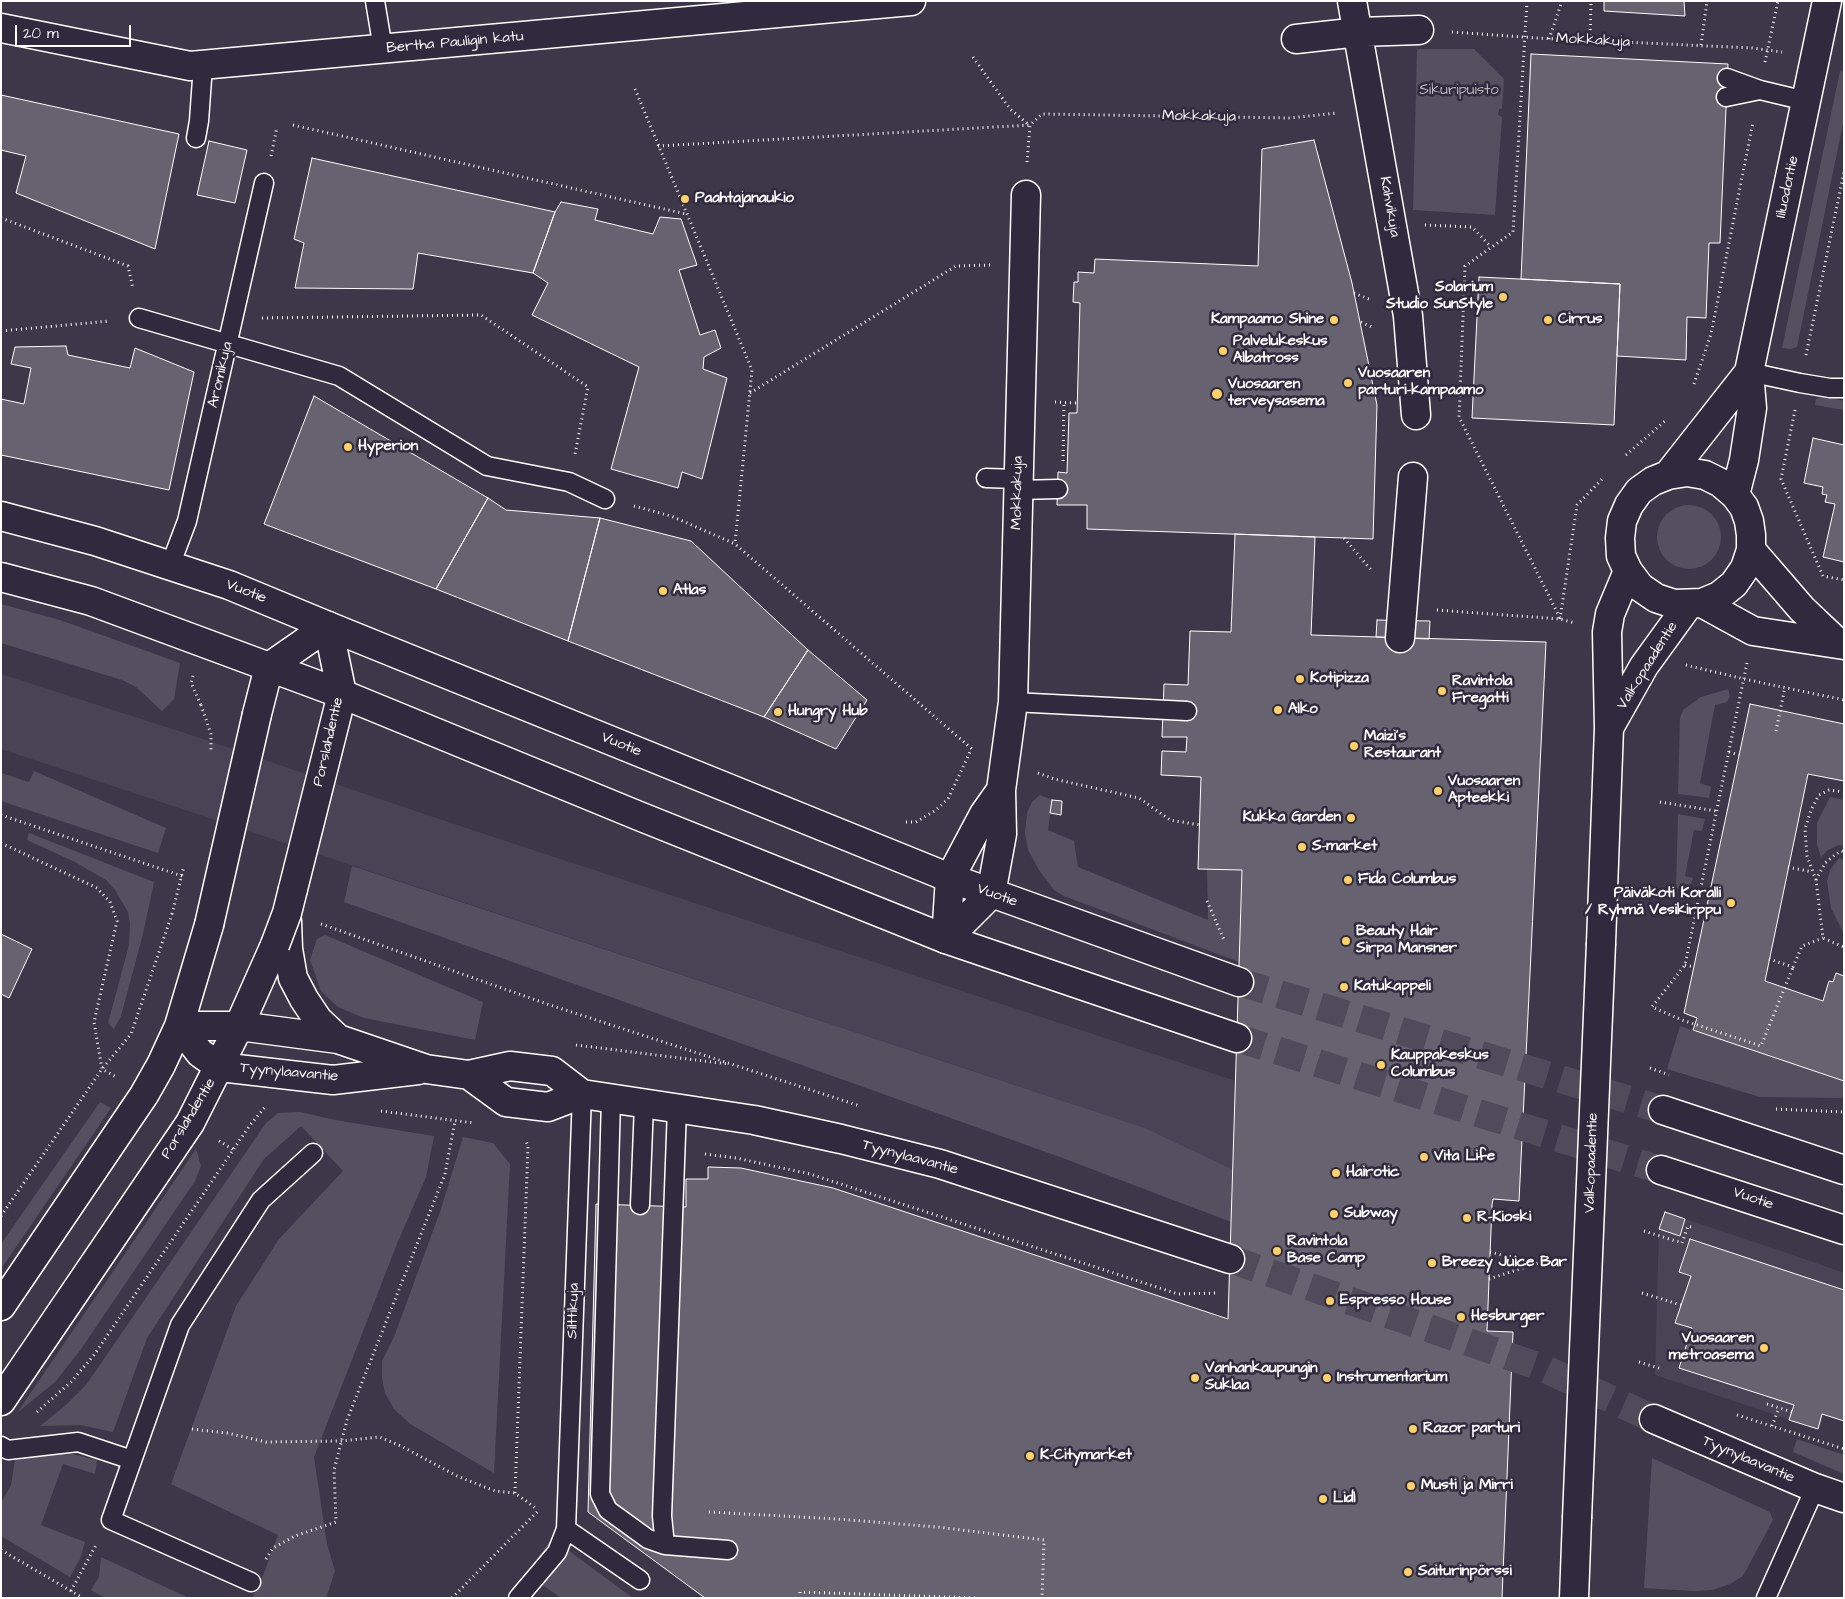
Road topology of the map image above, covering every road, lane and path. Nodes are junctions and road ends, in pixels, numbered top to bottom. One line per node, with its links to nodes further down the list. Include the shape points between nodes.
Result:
1 (375, 1): 19 (lane)
2 (387, 1): 19 (lane)
3 (911, 1): 19 (street, Bertha Pauligin katu)
4 (1352, 1): 13 (street, Kahvikuja)
5 (1527, 1): 14 (path)
6 (1562, 1): 16 (path)
7 (1591, 1): 17 (path)
8 (1706, 1): 18 (path)
9 (1778, 1): 20 (path)
10 (1827, 1): 27 (street, Iiluodontie)
11 (1, 28): 22 (street, Bertha Pauligin katu, via 190,66)
12 (1418, 30): 13 (street); 14 (path, Mokkakuja)
13 (1359, 32): 15 (street); 28 (street, Kahvikuja)
14 (1525, 37): 16 (path, Mokkakuja); 39 (path, via 1513,232)
15 (1296, 39)
16 (1549, 39): 17 (path, Mokkakuja)
17 (1590, 40): 18 (path, Mokkakuja)
18 (1702, 45): 20 (path, Mokkakuja)
19 (383, 49): 22 (street, Bertha Pauligin katu)
20 (1768, 49): 25 (path)
21 (973, 57): 30 (path, via 1010,109)
22 (203, 65): 31 (lane)
23 (1727, 78): 25 (lane)
24 (635, 89): 32 (path)
25 (1760, 90): 26 (lane); 27 (lane); 48 (path, via 1711,334)
26 (1726, 97)
27 (1806, 101): 45 (street, Iiluodontie)
28 (1372, 108): 30 (path, Mokkakuja, via 1303,118 1042,114); 52 (street, Kahvikuja, via 1408,316)
29 (293, 125): 36 (path)
30 (1030, 125): 32 (path)
31 (196, 138)
32 (658, 146): 36 (path)
33 (1844, 172): 46 (path)
34 (264, 183): 42 (lane, Aromikuja)
35 (1026, 195): 40 (street, Mokkakuja)
36 (686, 214): 49 (path, via 752,370)
37 (1, 218): 41 (path, via 128,266)
38 (1418, 225): 39 (path, via 1472,228)
39 (1491, 247): 69 (path, via 1465,266 1459,417 1560,619)
40 (1024, 264): 49 (path, via 956,266); 57 (street, Mokkakuja)
41 (139, 318): 43 (path); 44 (lane)
42 (234, 318): 44 (lane, Aromikuja); 56 (path, via 481,315 588,387)
43 (1, 331)
44 (228, 343): 56 (lane, via 339,376 488,466); 64 (lane, Aromikuja, via 187,520)
45 (1749, 372): 46 (lane); 53 (street, Iiluodontie); 59 (street, Iiluodontie, via 1752,408)
46 (1800, 383): 47 (lane); 67 (path, via 1781,479 1823,576)
47 (1844, 388)
48 (1691, 392)
49 (750, 393): 62 (path)
50 (1060, 403): 51 (path)
51 (1077, 403)
52 (1416, 415)
53 (1668, 475): 59 (street, via 1687,472 1705,475 1722,483); 65 (street, via 1639,491 1628,505 1620,538 1621,556)
54 (1413, 477): 69 (street)
55 (986, 478): 57 (lane)
56 (570, 482): 60 (lane)
57 (1018, 485): 58 (lane); 80 (street, Mokkakuja)
58 (1058, 489)
59 (1735, 495): 63 (street, via 1749,521)
60 (606, 499): 62 (path, via 671,516)
61 (1, 516): 64 (street, Vuotie, via 95,541)
62 (735, 544): 91 (path, via 971,749 948,799)
63 (1751, 550): 68 (street, via 1745,568 1734,584 1719,596); 72 (street, via 1802,609)
64 (170, 566): 70 (street, Vuotie, via 229,585)
65 (1628, 571): 68 (street, via 1640,587 1656,598 1674,604); 82 (street, Valkopaadentie, via 1610,614 1607,632)
66 (1, 577): 74 (street, via 91,601)
67 (1844, 580)
68 (1695, 604): 72 (street, via 1753,631); 82 (street, Valkopaadentie, via 1644,666)
69 (1402, 607): 71 (street)
70 (328, 626): 74 (street); 78 (street, Porslahdentie); 100 (street, Vuotie)
71 (1400, 638)
72 (1841, 644)
73 (1684, 664): 75 (path)
74 (269, 668): 78 (street); 116 (street, bridge, via 209,926)
75 (1744, 679): 77 (path); 84 (path)
76 (191, 683): 85 (path, bridge, via 210,734)
77 (1785, 687): 79 (path); 83 (path)
78 (342, 694): 107 (street); 108 (street, Porslahdentie, bridge)
79 (1844, 700)
80 (1013, 702): 81 (lane); 88 (street, Mokkakuja)
81 (1187, 711)
82 (1610, 728): 187 (street, Valkopaadentie, bridge)
83 (1776, 731)
84 (1728, 752): 86 (path); 92 (path)
85 (211, 753)
86 (1739, 754)
87 (1054, 779): 94 (path, via 1139,798 1170,820)
88 (1001, 790): 100 (street, Mokkakuja, via 984,814); 103 (street, Mokkakuja, via 1002,834)
89 (1844, 792): 99 (path, via 1829,790 1819,795 1811,810 1805,830)
90 (1660, 802): 92 (path)
91 (936, 810)
92 (1716, 811): 112 (path)
93 (1, 815): 101 (path)
94 (1200, 825)
95 (1, 843): 123 (path, via 97,888 110,902 117,921 94,1022)
96 (1844, 852): 102 (path, via 1826,863)
97 (187, 858): 123 (path, bridge, via 172,914 131,1034)
98 (1788, 867): 99 (path)
99 (1812, 872): 102 (path)
100 (950, 878): 103 (street, Vuotie); 107 (street, Mokkakuja)
101 (194, 880)
102 (1816, 880): 106 (path)
103 (991, 894): 107 (street); 115 (street, Vuotie)
104 (1207, 901): 109 (path)
105 (313, 921): 121 (path, via 547,1004)
106 (1823, 938): 110 (path); 114 (path, via 1802,946)
107 (946, 939): 119 (street)
108 (281, 947): 117 (street, Porslahdentie); 118 (street, Tyynylaavantie, via 304,999 318,1020)
109 (1228, 947)
110 (1844, 947)
111 (1769, 959): 114 (path)
112 (1685, 965): 113 (path); 114 (path, via 1652,1007 1761,1046)
113 (1694, 967)
114 (1793, 967)
115 (1239, 982)
116 (179, 1026): 117 (street, Tyynylaavantie); 122 (street, Tyynylaavantie, via 200,1053); 154 (street, via 144,1095)
117 (240, 1026): 118 (street, Tyynylaavantie); 122 (street, Porslahdentie)
118 (338, 1038): 124 (street, Tyynylaavantie)
119 (1237, 1038)
120 (575, 1045): 121 (path)
121 (736, 1065): 131 (path)
122 (220, 1067): 124 (street, Tyynylaavantie, via 333,1080); 157 (street, Porslahdentie, via 190,1123)
123 (102, 1069): 144 (path)
124 (426, 1069): 125 (street, Tyynylaavantie)
125 (469, 1075): 126 (street, Tyynylaavantie, via 510,1066 552,1071); 126 (street, Tyynylaavantie, via 506,1102 548,1107)
126 (582, 1094): 127 (street, Tyynylaavantie); 173 (lane, Silttikuja)
127 (611, 1098): 129 (street, Tyynylaavantie); 174 (lane, via 600,1494 608,1510)
128 (268, 1104): 166 (path, via 250,1125 94,1355)
129 (644, 1104): 130 (street, Tyynylaavantie); 143 (lane)
130 (677, 1108): 139 (lane); 149 (street, Tyynylaavantie, via 764,1122 940,1164)
131 (868, 1109)
132 (1772, 1109): 135 (path)
133 (1663, 1110): 142 (street)
134 (377, 1111): 136 (path)
135 (1844, 1112)
136 (455, 1121): 137 (path); 165 (path, via 445,1174)
137 (483, 1124)
138 (524, 1137): 165 (path, via 528,1146 514,1493 494,1491 465,1479 379,1437)
139 (675, 1150): 151 (path, via 736,1158 810,1174 1178,1294); 174 (lane, via 662,1516)
140 (313, 1153): 168 (lane, via 261,1200 180,1325)
141 (1661, 1170): 146 (street, Vuotie)
142 (1844, 1170)
143 (640, 1205)
144 (1, 1216)
145 (1694, 1228): 147 (path, via 1688,1226 1682,1244)
146 (1844, 1230)
147 (1644, 1231)
148 (1490, 1252): 150 (path, bridge, via 1538,1263)
149 (1230, 1259)
150 (1489, 1278)
151 (1220, 1292)
152 (1642, 1292): 153 (path)
153 (1681, 1305)
154 (1, 1306)
155 (1639, 1362): 156 (path)
156 (1662, 1369)
157 (1, 1401)
158 (1767, 1404): 159 (path)
159 (1779, 1408): 160 (path); 163 (path)
160 (1792, 1412)
161 (1736, 1414): 163 (path)
162 (1654, 1420): 169 (street, Tyynylaavantie)
163 (1772, 1427): 167 (path)
164 (192, 1429): 165 (path, via 266,1442)
165 (341, 1442): 179 (path, via 334,1470 336,1522 295,1536 273,1548)
166 (5, 1448): 168 (lane, via 78,1442)
167 (1844, 1449)
168 (132, 1460): 179 (lane, via 111,1520)
169 (1815, 1488): 170 (street, Tyynylaavantie); 188 (lane)
170 (1844, 1498)
171 (539, 1510): 182 (path)
172 (709, 1512): 186 (path, via 855,1520 1044,1540)
173 (566, 1529): 178 (lane); 183 (lane, Silttikuja, via 557,1552)
174 (665, 1546): 176 (lane)
175 (1, 1550): 180 (path)
176 (728, 1550)
177 (91, 1554): 180 (path)
178 (640, 1580)
179 (251, 1582)
180 (71, 1591): 181 (path)
181 (83, 1598)
182 (452, 1598)
183 (518, 1598)
184 (800, 1598): 185 (path, via 800,1592)
185 (977, 1598)
186 (1042, 1598)
187 (1574, 1598)
188 (1766, 1598)

